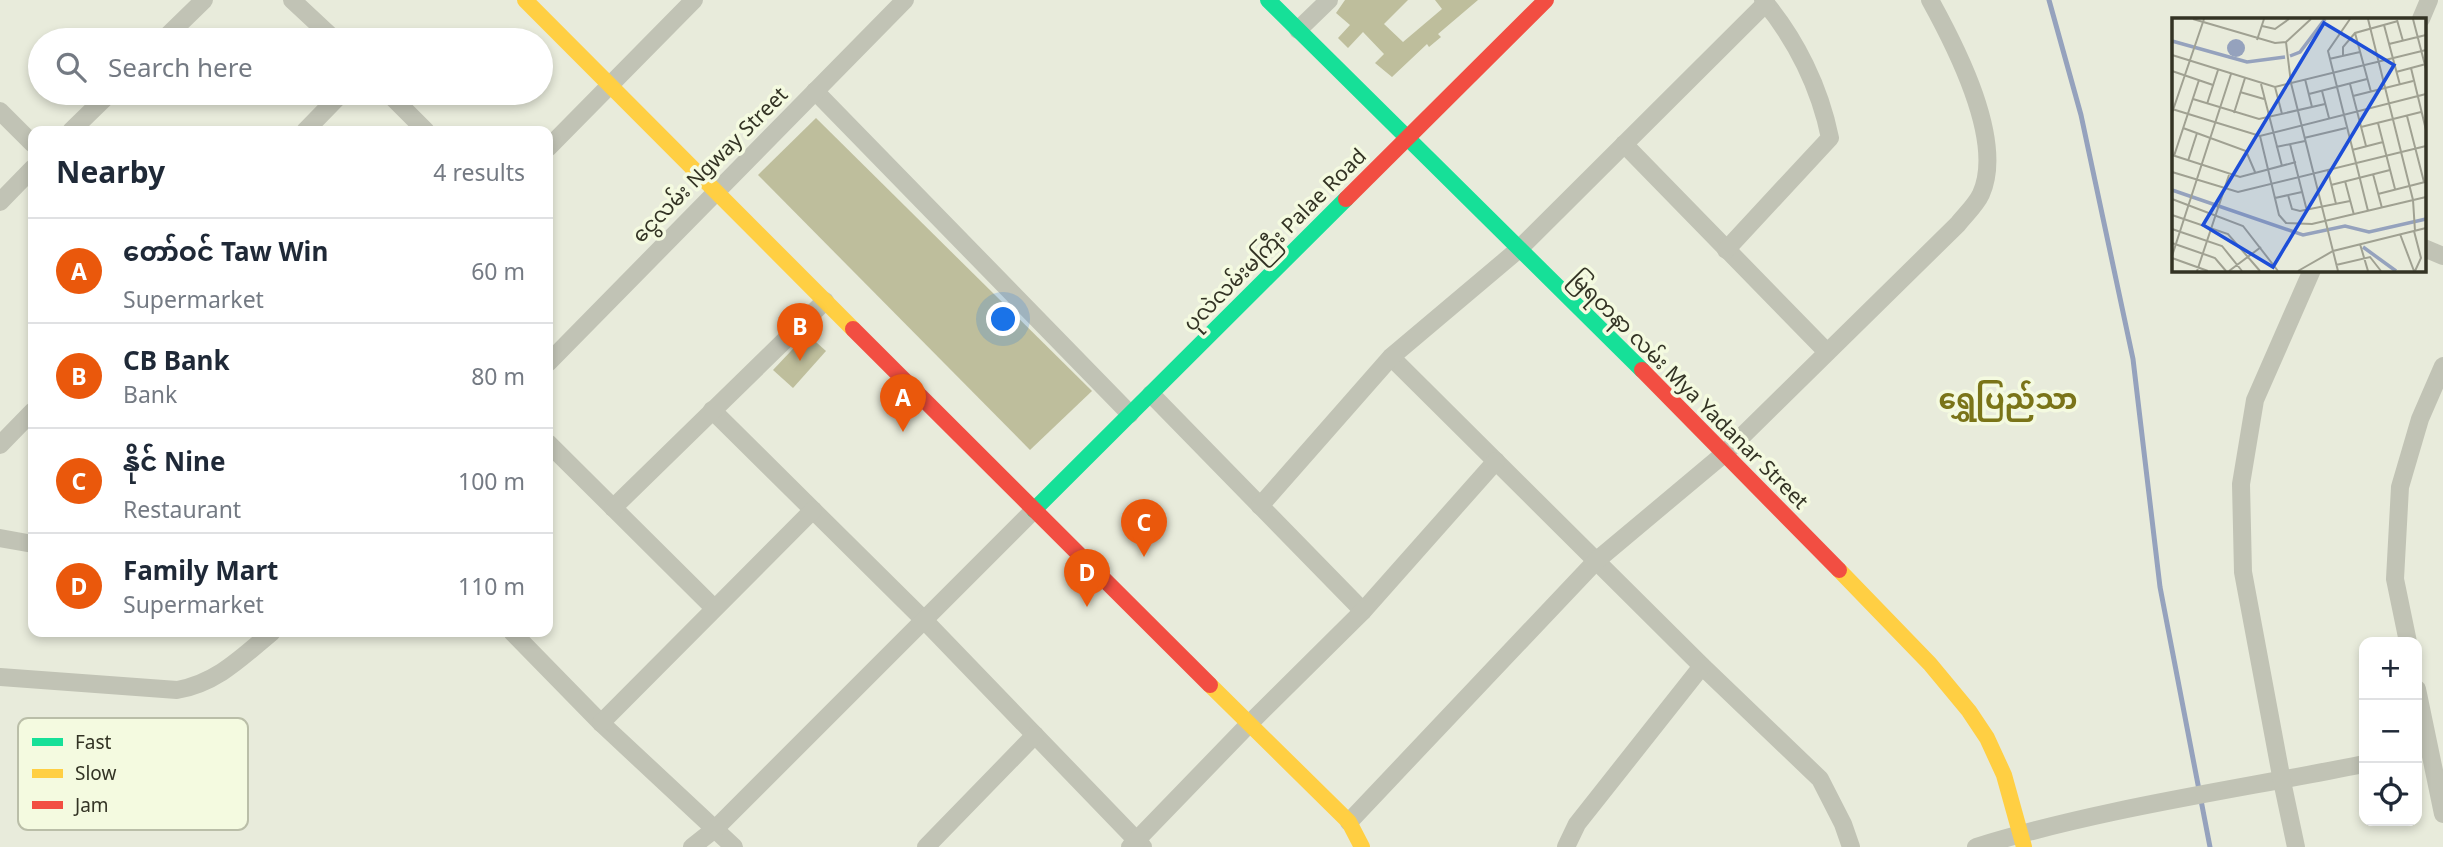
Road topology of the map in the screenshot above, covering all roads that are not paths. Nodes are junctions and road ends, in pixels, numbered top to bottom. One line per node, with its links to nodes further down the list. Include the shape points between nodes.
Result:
1 (204, 0): 13 (street)
2 (292, 0): 14 (street)
3 (524, 0): 15 (street)
4 (694, 0): 18 (street)
5 (905, 0): 19 (street, ငွေလမ်း Ngway Street)
6 (1268, 0): 17 (street, မြရတနာ လမ်း Mya Yadanar Street)
7 (1329, 0): 17 (street)
8 (1546, 0): 27 (street, ပုလဲလမ်းမကြီး Palae Road)
9 (1930, 0): 40 (street, via 1951,39 1982,119 1988,154 1981,195 1958,224)
10 (2429, 0): 12 (street)
11 (1765, 2): 30 (street); 36 (street, via 1803,60 1824,107 1830,138)
12 (2421, 18)
13 (175, 28)
14 (322, 28)
15 (552, 28)
16 (553, 29): 18 (street)
17 (1298, 30): 27 (street, မြရတနာ လမ်း Mya Yadanar Street)
18 (609, 84): 29 (street); 32 (street)
19 (815, 91): 32 (street, ငွေလမ်း Ngway Street); 46 (street)
20 (98, 105): 24 (street)
21 (330, 105): 25 (street)
22 (400, 105): 26 (street)
23 (0, 111): 28 (street)
24 (76, 126)
25 (310, 126)
26 (421, 126)
27 (1407, 139): 34 (street, မြရတနာ လမ်း Mya Yadanar Street); 44 (street, ပုလဲလမ်းမကြီး Palae Road)
28 (28, 140)
29 (553, 143)
30 (1624, 144): 34 (street); 36 (street)
31 (28, 173): 33 (street)
32 (716, 192): 39 (street); 42 (street, ငွေလမ်း Ngway Street)
33 (0, 202)
34 (1519, 249): 41 (street); 50 (street, မြရတနာ လမ်း Mya Yadanar Street)
35 (2426, 249): 37 (street)
36 (1726, 250): 40 (street)
37 (2443, 256)
38 (2312, 271): 73 (street, via 2255,400 2241,484 2243,572)
39 (825, 301): 45 (street); 55 (street)
40 (1827, 352): 50 (street)
41 (1391, 357): 51 (street); 52 (street)
42 (553, 358)
43 (2443, 366): 64 (street, via 2420,419 2400,487 2395,579)
44 (1151, 394): 46 (street, ပုလဲလမ်းမကြီး Palae Road); 52 (street)
45 (712, 411): 53 (street); 54 (street)
46 (1130, 414): 55 (street, ပုလဲလမ်းမကြီး Palae Road)
47 (28, 416): 48 (street)
48 (0, 445)
49 (553, 448): 53 (street)
50 (1725, 453): 58 (street); 77 (street, မြရတနာ လမ်း Mya Yadanar Street, via 1930,664 1969,711 2004,775)
51 (1496, 461): 58 (street); 60 (street)
52 (1260, 506): 60 (street)
53 (613, 508): 59 (street)
54 (813, 510): 59 (street); 61 (street)
55 (1034, 510): 61 (street); 69 (street)
56 (0, 538): 57 (street)
57 (28, 543)
58 (1596, 561): 65 (street); 75 (street)
59 (714, 608): 68 (street)
60 (1363, 611): 69 (street)
61 (924, 620): 70 (street); 76 (street)
62 (266, 637): 66 (street, via 227,670 197,687 177,690)
63 (517, 637): 68 (street)
64 (2407, 637)
65 (1702, 666): 83 (street, via 1577,824); 84 (street, via 1820,779)
66 (0, 677)
67 (2419, 700): 71 (street)
68 (601, 723): 76 (street)
69 (1250, 723): 75 (street); 78 (street)
70 (1035, 735): 78 (street); 81 (street)
71 (2430, 751): 74 (street)
72 (2359, 765): 73 (street)
73 (2282, 781): 77 (street, via 2191,797); 86 (street)
74 (2443, 814)
75 (1349, 822): 82 (street)
76 (716, 828): 79 (street); 80 (street)
77 (2022, 840): 85 (street)
78 (1136, 845)
79 (692, 847)
80 (734, 847)
81 (926, 847)
82 (1362, 847)
83 (1566, 847)
84 (1851, 847)
85 (1976, 847)
86 (2297, 847)

